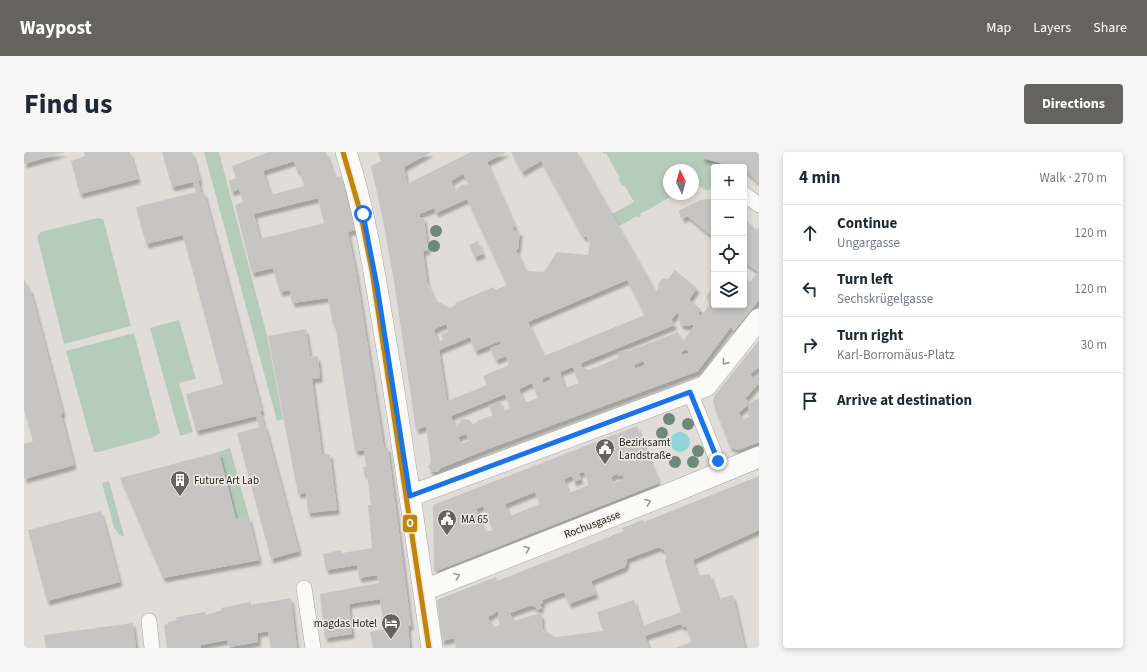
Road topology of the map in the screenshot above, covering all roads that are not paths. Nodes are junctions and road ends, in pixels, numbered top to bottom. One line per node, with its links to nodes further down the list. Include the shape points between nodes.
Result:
1 (346, 152): 8 (street, via 372,254)
2 (747, 196): 3 (street)
3 (759, 206)
4 (759, 319): 5 (street, one-way to 5, via 706,386)
5 (690, 392): 7 (street); 8 (street)
6 (759, 457): 7 (street, Rochusgasse)
7 (722, 472): 10 (street, Rochusgasse, one-way to 7)
8 (410, 496): 10 (street)
9 (304, 588): 13 (street)
10 (424, 590): 14 (street)
11 (149, 621): 12 (street)
12 (152, 648)
13 (313, 648)
14 (432, 648)

